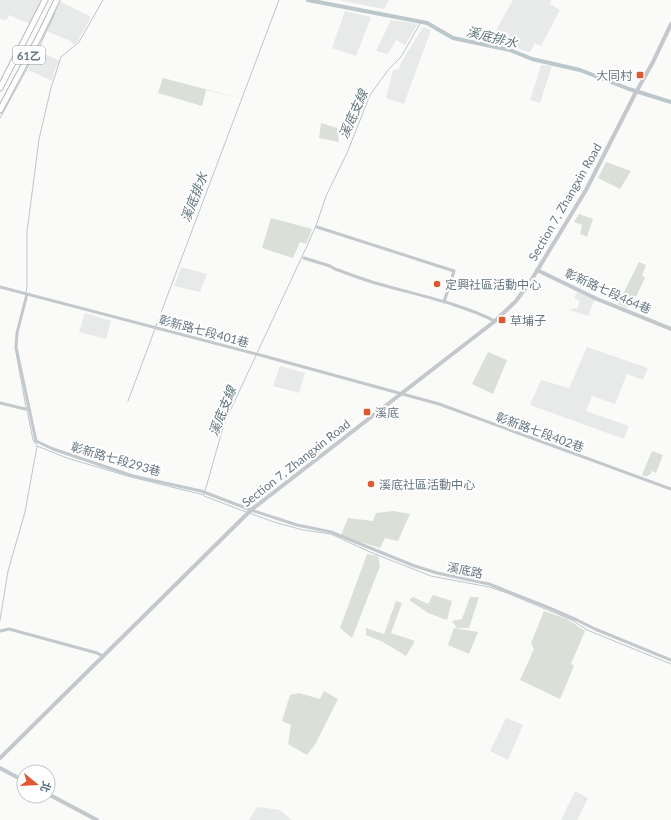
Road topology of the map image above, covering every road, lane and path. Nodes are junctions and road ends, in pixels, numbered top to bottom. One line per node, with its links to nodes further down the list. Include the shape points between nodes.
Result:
1 (45, 0): 4 (main road, 61乙)
2 (57, 0): 5 (main road, 61乙)
3 (671, 24): 8 (street, Section 7, Zhangxin Road, via 586,190)
4 (0, 88)
5 (0, 110)
6 (317, 227): 11 (street, via 454,271)
7 (304, 258): 11 (street, via 378,284)
8 (537, 270): 12 (street, Section 7, Zhangxin Road, via 516,301); 13 (street, 彰新路七段464巷, via 597,299)
9 (0, 287): 10 (street, 彰新路七段401巷)
10 (27, 294): 14 (street, 彰新路七段401巷); 16 (street, via 16,347)
11 (444, 302): 12 (street)
12 (495, 321): 14 (street, Section 7, Zhangxin Road)
13 (671, 329)
14 (402, 394): 17 (street, 彰新路七段402巷, via 462,412); 18 (street, Section 7, Zhangxin Road)
15 (0, 403): 16 (street)
16 (27, 408): 18 (street, 彰新路七段293巷, via 36,441 53,449 133,476 202,490)
17 (671, 489)
18 (251, 510): 20 (street, Section 7, Zhangxin Road); 21 (street, 溪底路, via 297,525 331,532 437,573 489,584)
19 (0, 631): 20 (street, via 9,629)
20 (103, 656): 22 (street, Section 7, Zhangxin Road)
21 (671, 660)
22 (0, 758)
23 (0, 768): 24 (street)
24 (16, 777)
25 (56, 798): 26 (street)
26 (97, 820)

